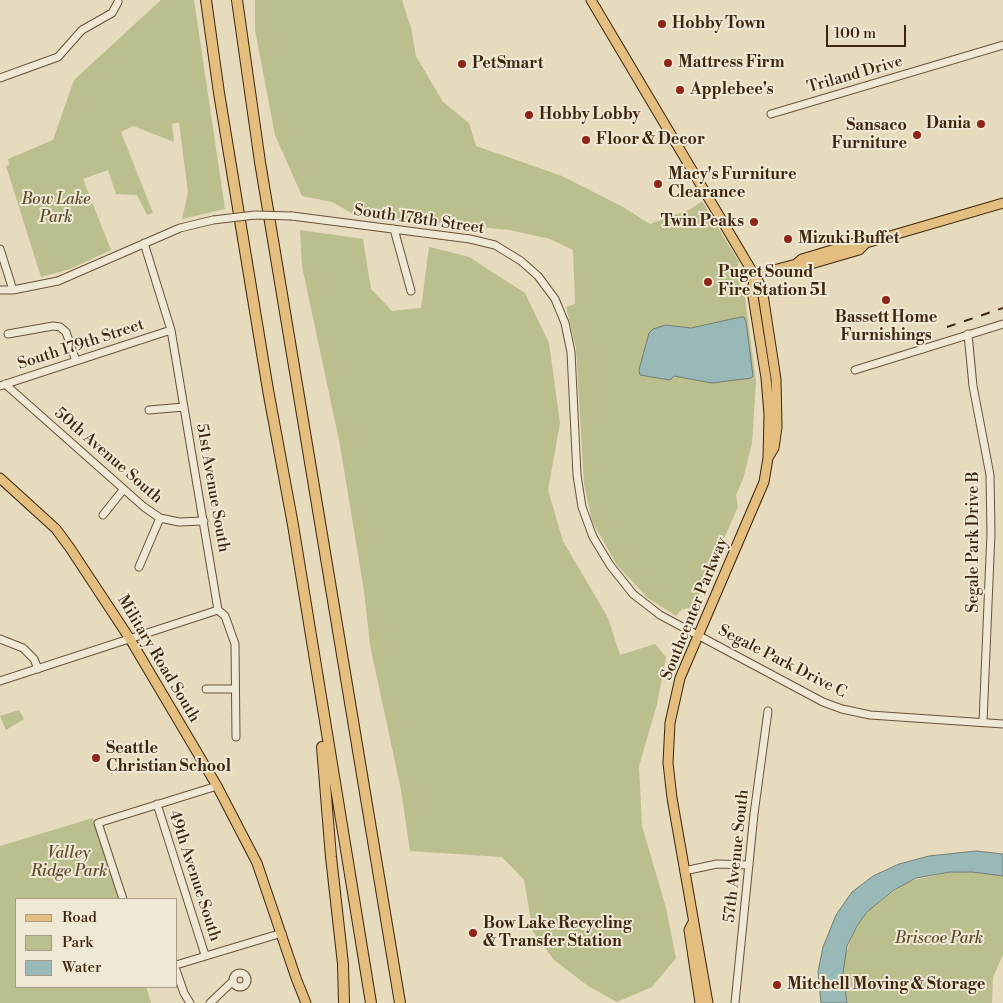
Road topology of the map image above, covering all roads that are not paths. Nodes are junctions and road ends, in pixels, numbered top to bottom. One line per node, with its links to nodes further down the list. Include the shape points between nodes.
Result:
1 (206, 0): 39 (highway)
2 (238, 0): 49 (highway, via 260,162)
3 (591, 0): 12 (main road, Southcenter Parkway)
4 (118, 2): 6 (street, via 112,13 82,30 58,57)
5 (1003, 45): 7 (street, Triland Drive)
6 (0, 78)
7 (771, 114)
8 (1003, 203): 12 (main road, via 866,243 859,250)
9 (394, 230): 10 (street, South 178th Street, bridge, via 292,216 254,215 180,228); 15 (street); 32 (street, South 178th Street, via 495,245 538,276 555,299 565,323 571,352 577,475 582,508 593,537 633,594 660,615)
10 (144, 243): 14 (street, South 178th Street, via 64,278); 17 (street, 51st Avenue South)
11 (0, 248): 14 (street)
12 (755, 276): 32 (main road, Southcenter Parkway, via 762,288 776,379 774,448 768,458 764,482)
13 (0, 290): 14 (street, South 178th Street)
14 (13, 290)
15 (411, 291)
16 (1003, 324): 19 (street)
17 (171, 330): 20 (street, South 179th Street); 23 (street, 51st Avenue South)
18 (8, 334): 20 (street, via 53,326 60,328 66,332)
19 (968, 334): 21 (street); 41 (street, Segale Park Drive B, via 973,386 990,475 991,533)
20 (76, 361): 22 (street, South 179th Street)
21 (855, 370)
22 (3, 385): 26 (street, 50th Avenue South)
23 (184, 407): 24 (street); 29 (street, 51st Avenue South)
24 (149, 410)
25 (0, 478): 34 (main road, Military Road South, via 56,530 92,578)
26 (123, 490): 27 (street); 28 (street, 50th Avenue South)
27 (103, 515)
28 (160, 518): 29 (street, 50th Avenue South, via 179,522); 30 (street)
29 (204, 521): 31 (street, 51st Avenue South)
30 (139, 567)
31 (218, 610): 34 (street); 38 (street, 51st Avenue South, via 225,616 234,644)
32 (698, 636): 41 (street, Segale Park Drive C, via 824,702 855,713); 47 (main road, Southcenter Parkway, via 680,678 670,723 668,763)
33 (0, 639): 35 (street, via 23,648)
34 (130, 639): 35 (street); 44 (main road, Military Road South)
35 (38, 669): 36 (street)
36 (0, 681)
37 (206, 689): 38 (street)
38 (234, 689): 43 (street, 51st Avenue South)
39 (320, 699): 54 (highway, via 325,793); 62 (highway)
40 (768, 711): 46 (street, 57th Avenue South)
41 (983, 722): 42 (street, Segale Park Drive C)
42 (1003, 724)
43 (236, 737)
44 (217, 786): 45 (street); 51 (main road, Military Road South, via 257,863)
45 (157, 804): 48 (street, via 98,822); 52 (street, 49th Avenue South)
46 (749, 865): 47 (street, via 717,864); 67 (street, 57th Avenue South)
47 (684, 871): 50 (main road, Southcenter Parkway)
48 (122, 898)
49 (386, 918): 63 (highway); 64 (highway)
50 (692, 924): 65 (main road, Southcenter Parkway, via 688,930); 66 (main road, Southcenter Parkway, via 696,929)
51 (282, 933): 52 (street); 59 (main road, Military Road South, via 293,955)
52 (205, 955): 53 (street)
53 (178, 963)
54 (343, 964): 60 (highway); 61 (highway)
55 (178, 976): 57 (street)
56 (233, 981): 58 (street)
57 (190, 1003)
58 (210, 1003)
59 (306, 1003)
60 (344, 1003)
61 (351, 1003)
62 (370, 1003)
63 (400, 1003)
64 (406, 1003)
65 (700, 1003)
66 (708, 1003)
67 (735, 1003)

